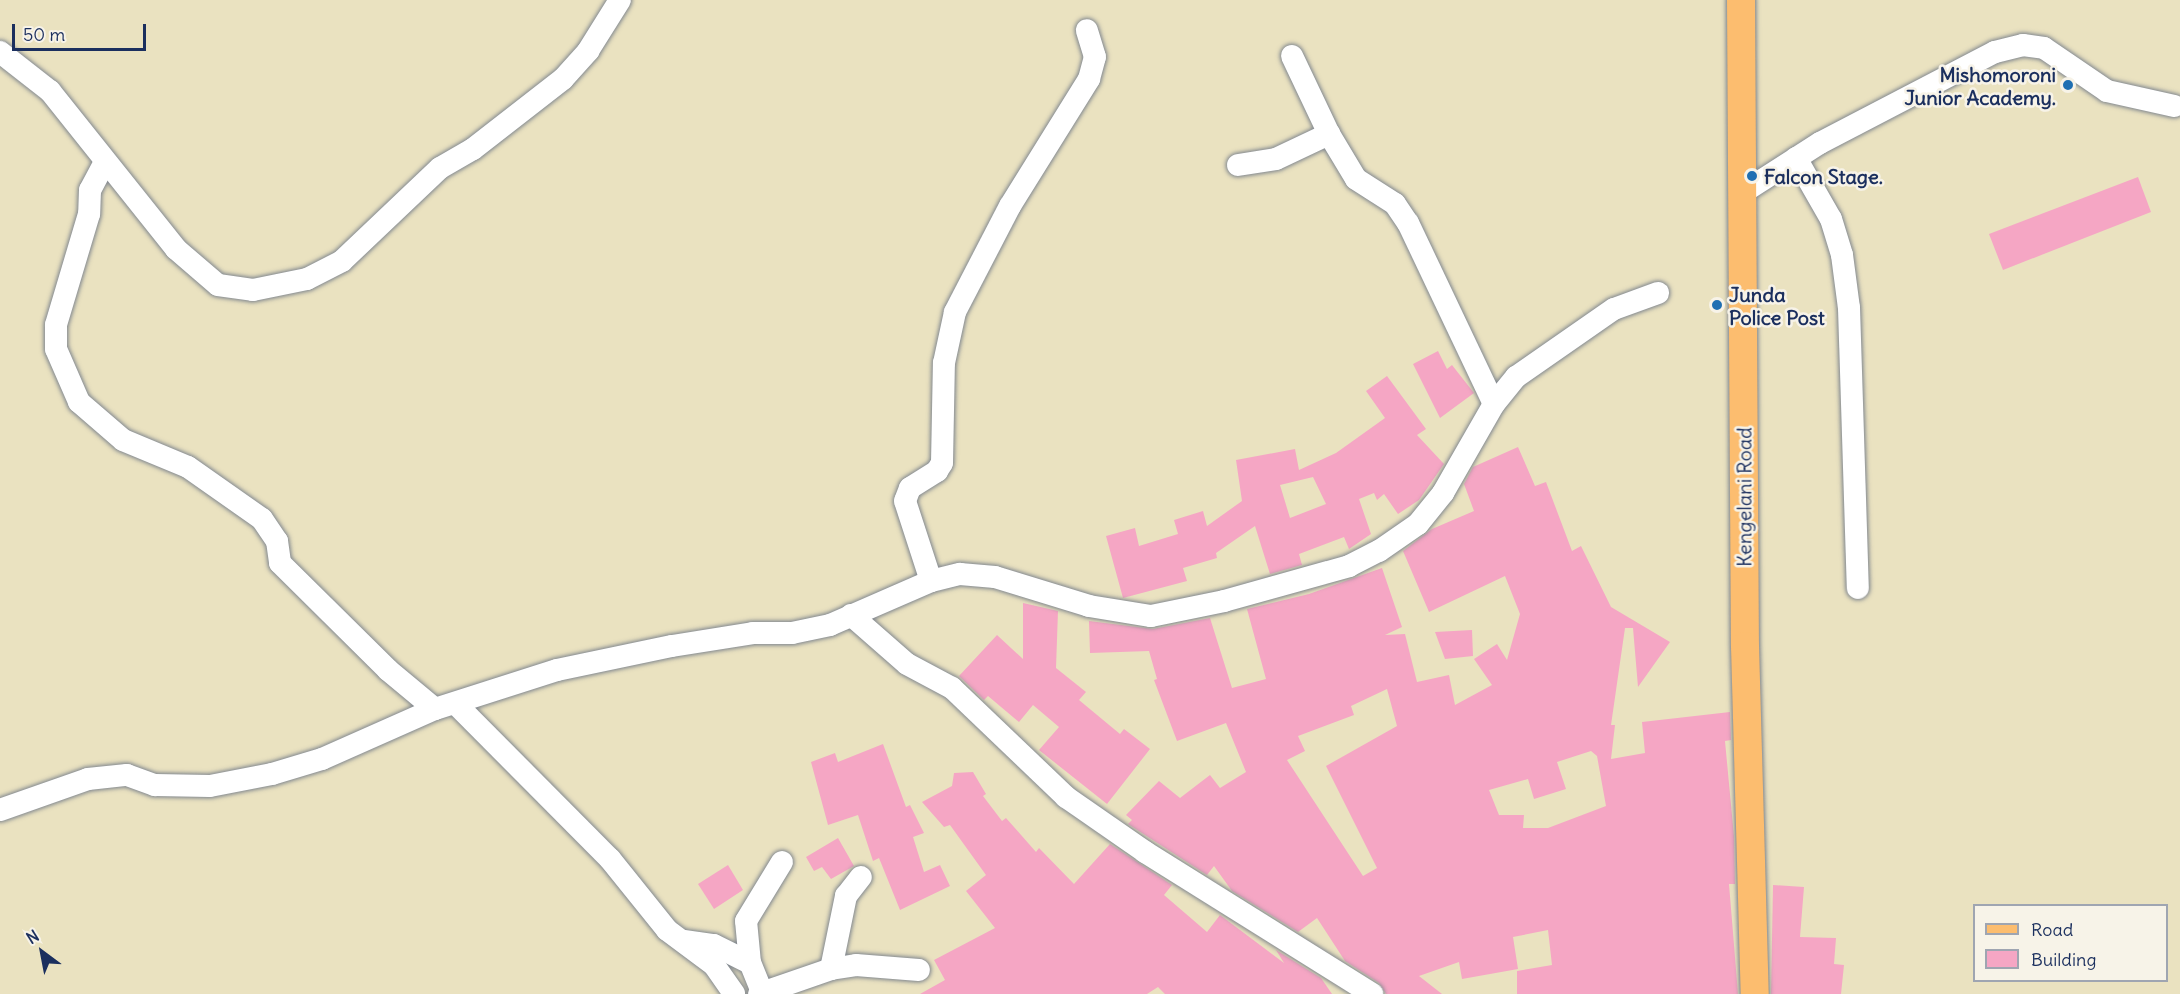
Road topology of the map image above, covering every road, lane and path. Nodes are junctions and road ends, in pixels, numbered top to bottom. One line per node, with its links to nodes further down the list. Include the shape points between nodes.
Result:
1 (620, 0): 9 (street, via 588,51 563,79 473,148 440,168 342,261 307,279 253,290 218,285 176,249)
2 (1741, 0): 11 (main road, Kengelani Road)
3 (1087, 30): 14 (street, via 1095,57 1089,79 1010,206 955,312 944,363 942,463 937,471 910,488 905,501)
4 (0, 52): 9 (street, via 50,91)
5 (1292, 56): 7 (street)
6 (2174, 106): 8 (street, via 2107,91 2044,48 2024,45 1995,52)
7 (1329, 134): 10 (street, via 1276,159); 13 (street, via 1359,183 1389,199 1401,212)
8 (1796, 158): 11 (street); 15 (street, via 1831,219 1842,255 1849,308)
9 (105, 162): 17 (street, via 90,190 89,214 56,324 56,349 79,402 123,440 188,466 262,519 276,541 280,563 388,670)
10 (1238, 165)
11 (1742, 193): 30 (main road, Kengelani Road, via 1745,657)
12 (1658, 293): 13 (street, via 1614,309 1566,339 1516,377)
13 (1494, 404): 14 (street, via 1443,493 1418,524 1349,566 1160,615 1089,606 995,577 960,574)
14 (931, 581): 16 (street)
15 (1858, 588)
16 (852, 615): 17 (street, via 830,625 792,633 753,633 672,645 569,668); 29 (street, via 907,664 952,688 1066,796 1145,852)
17 (446, 706): 18 (street, via 322,759 272,774 210,786 155,785 127,776 88,779); 22 (street, via 610,860 657,920)
18 (0, 810)
19 (782, 862): 21 (street)
20 (861, 877): 25 (street, via 846,896)
21 (746, 921): 23 (street); 24 (street)
22 (681, 940): 23 (street); 28 (street, via 714,965)
23 (714, 945): 24 (street)
24 (750, 963): 27 (street)
25 (831, 969): 26 (street, via 856,965); 27 (street)
26 (919, 970)
27 (761, 993)
28 (734, 994)
29 (1372, 994)
30 (1755, 994)

